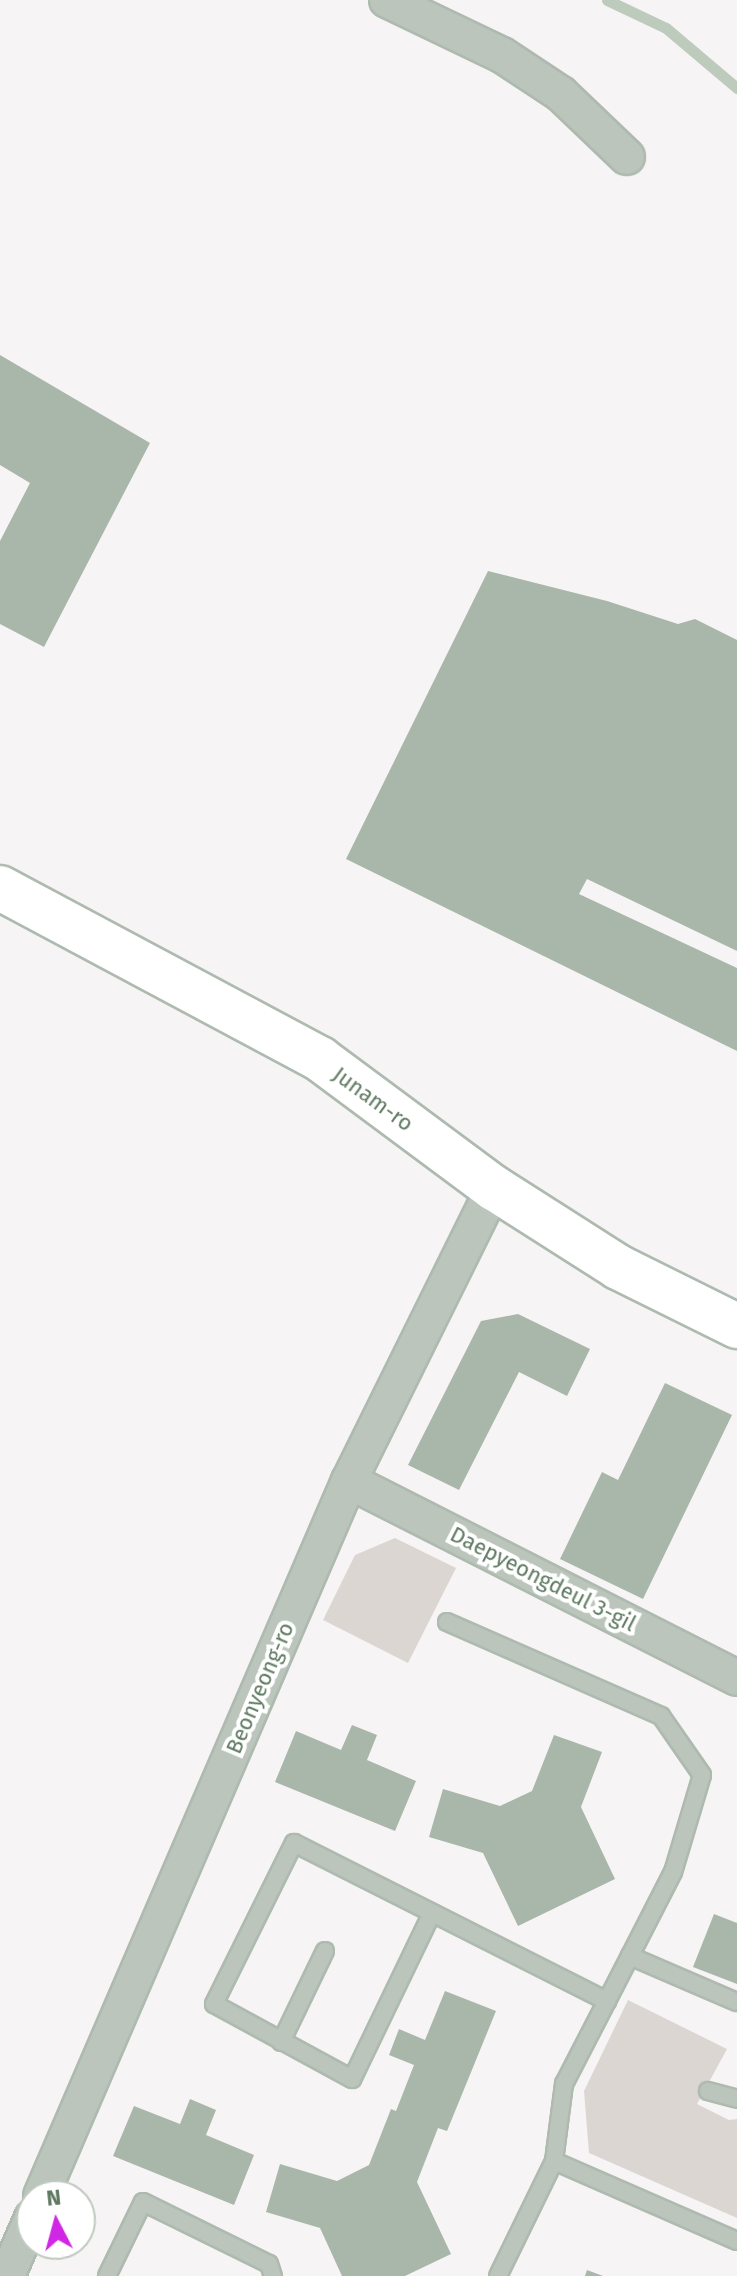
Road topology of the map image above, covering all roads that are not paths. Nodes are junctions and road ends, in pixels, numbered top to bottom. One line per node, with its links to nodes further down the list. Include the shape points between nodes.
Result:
1 (387, 0): 2 (street, via 502,55 561,94)
2 (627, 157)
3 (0, 888): 4 (main road, Junam-ro, via 320,1059)
4 (494, 1188): 5 (main road, Junam-ro, via 618,1267); 6 (street, Beonyeong-ro)
5 (737, 1326)
6 (349, 1481): 8 (street, Daepyeongdeul 3-gil); 18 (street, Beonyeong-ro)
7 (447, 1622): 11 (lane, via 661,1716 702,1775 673,1872)
8 (737, 1678)
9 (432, 1913): 12 (lane); 14 (lane, via 352,2079); 14 (lane, via 294,1843 214,2004)
10 (325, 1951): 14 (lane)
11 (630, 1956): 12 (lane); 13 (lane)
12 (607, 2001): 17 (lane, via 564,2084)
13 (737, 2002)
14 (281, 2042)
15 (708, 2091): 16 (lane)
16 (737, 2099)
17 (554, 2161): 19 (lane); 24 (lane)
18 (48, 2180)
19 (737, 2241)
20 (16, 2255): 21 (street)
21 (7, 2276)
22 (107, 2276): 23 (lane, via 143,2202 269,2264)
23 (273, 2276)
24 (498, 2276)

